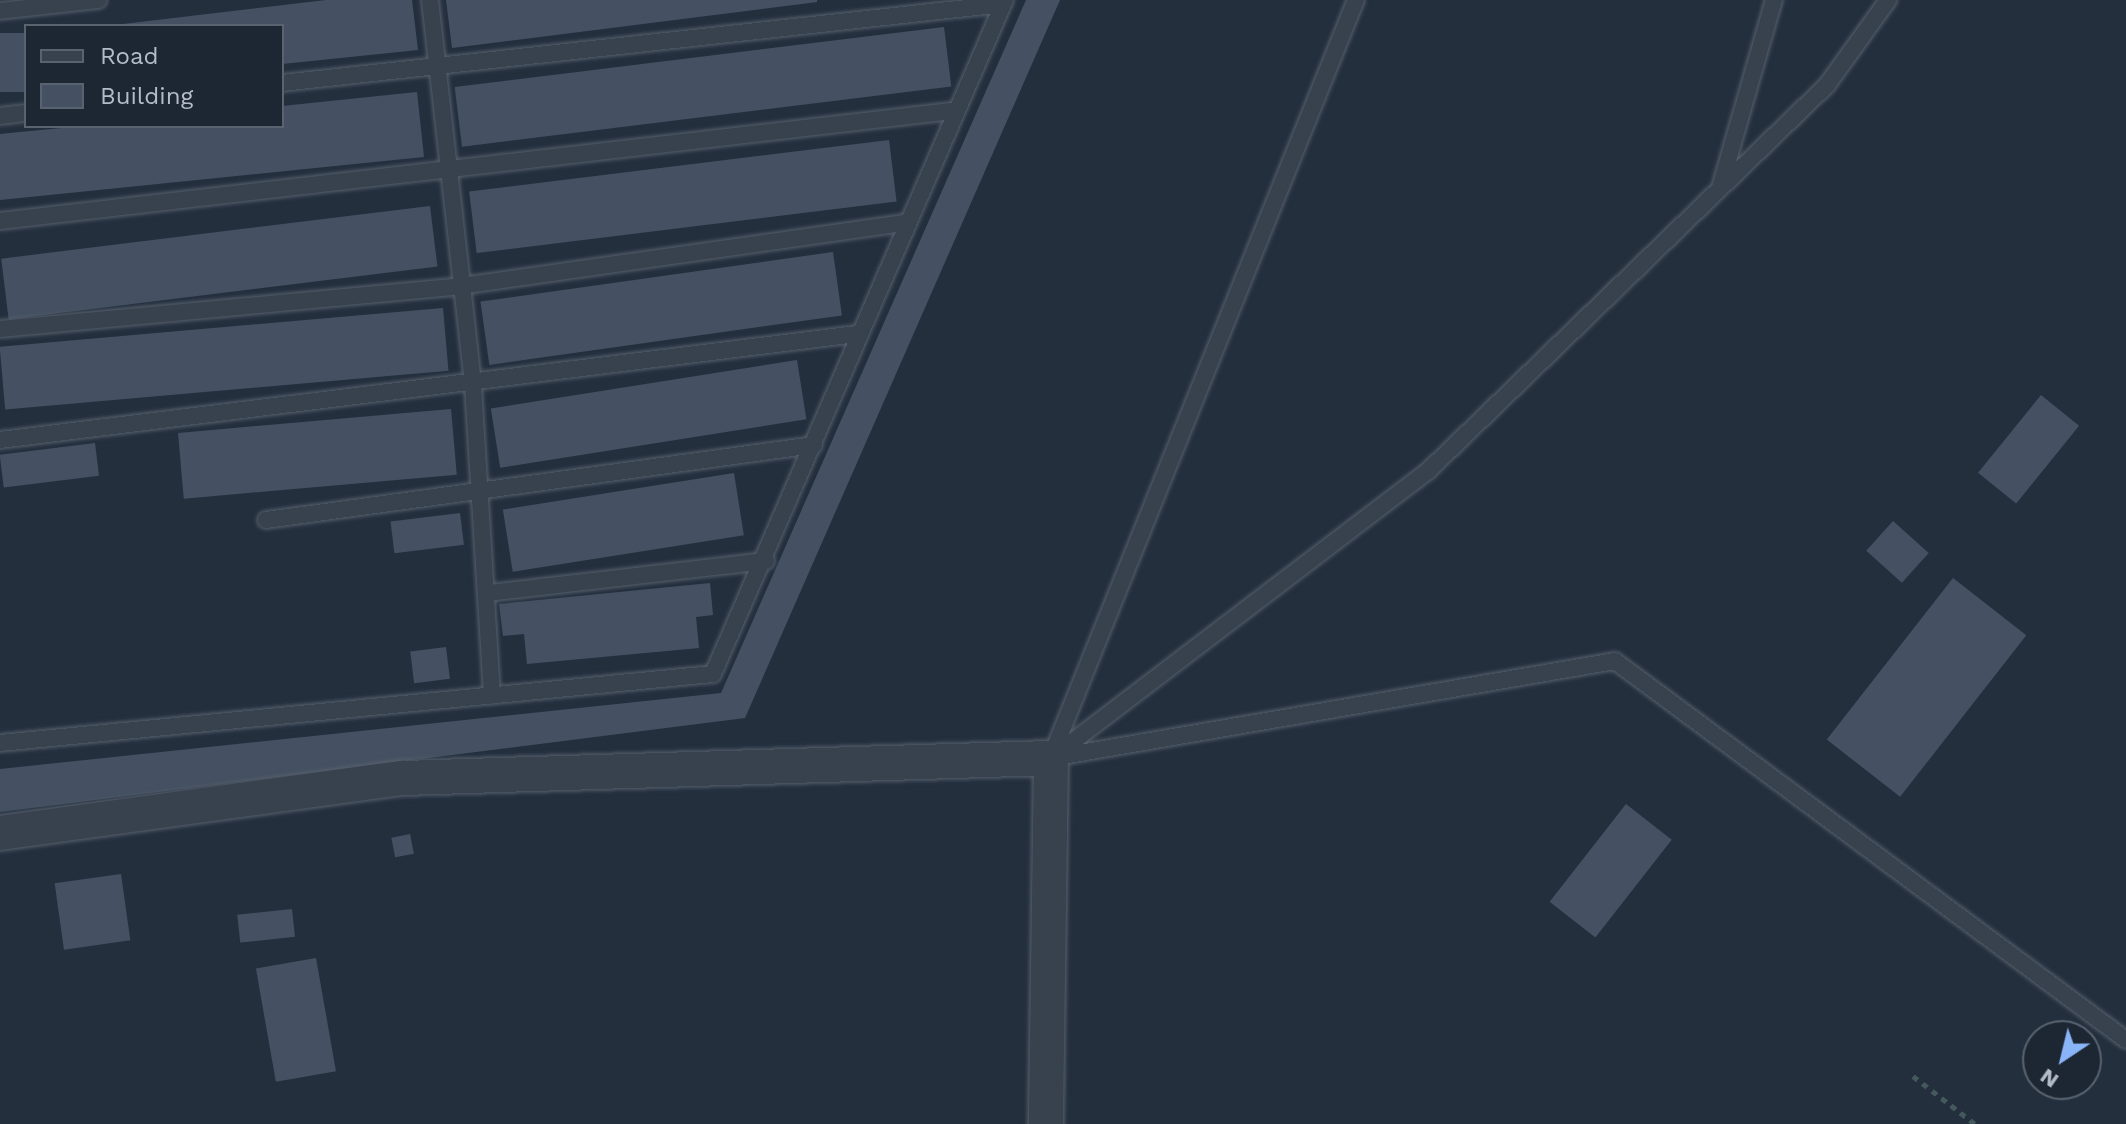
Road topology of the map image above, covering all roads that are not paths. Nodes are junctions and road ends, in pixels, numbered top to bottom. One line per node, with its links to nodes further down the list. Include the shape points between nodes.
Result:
1 (98, 0): 7 (lane)
2 (430, 0): 8 (lane)
3 (1356, 0): 29 (lane)
4 (1774, 0): 14 (lane)
5 (1888, 0): 14 (lane, via 1827,85)
6 (1004, 2): 8 (lane); 10 (lane)
7 (0, 11)
8 (432, 66): 9 (lane); 13 (lane)
9 (284, 83)
10 (952, 111): 13 (lane); 16 (lane)
11 (24, 113): 12 (lane)
12 (0, 116)
13 (445, 174): 15 (lane); 17 (lane)
14 (1719, 190): 29 (lane, via 1428,471)
15 (0, 221)
16 (906, 223): 17 (lane); 19 (lane)
17 (461, 286): 18 (lane); 20 (lane)
18 (0, 329)
19 (857, 334): 20 (lane); 22 (lane)
20 (473, 385): 21 (lane); 23 (lane)
21 (0, 440)
22 (814, 445): 23 (lane); 25 (lane)
23 (482, 491): 24 (lane); 26 (lane)
24 (266, 520)
25 (766, 561): 26 (lane); 27 (lane, via 713,674)
26 (489, 593): 27 (lane)
27 (492, 695): 28 (lane)
28 (0, 743)
29 (1051, 758): 30 (street, via 403,778); 31 (lane, via 1615,661); 32 (street)
30 (0, 833)
31 (2126, 1040)
32 (1046, 1124)

